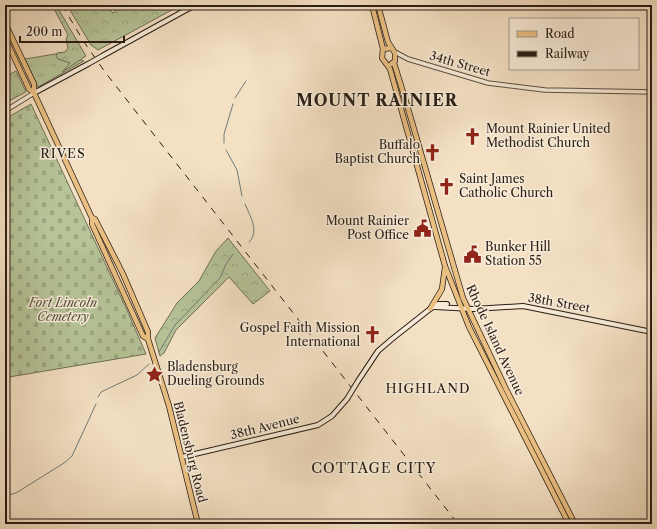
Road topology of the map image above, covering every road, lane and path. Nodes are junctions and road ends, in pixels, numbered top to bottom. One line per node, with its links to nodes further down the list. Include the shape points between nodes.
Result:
1 (195, 5): 12 (main road, bridge)
2 (372, 5): 6 (main road)
3 (378, 5): 7 (main road, via 388,42)
4 (5, 23): 12 (main road, via 34,84)
5 (5, 38): 12 (main road, via 29,89)
6 (383, 49): 7 (main road); 10 (main road, Rhode Island Avenue, via 382,58)
7 (393, 49): 8 (street, 34th Street); 9 (main road, Rhode Island Avenue)
8 (408, 59): 9 (street, 34th Street); 11 (street, 34th Street, via 484,83 512,87)
9 (394, 62): 10 (main road); 17 (main road, Rhode Island Avenue)
10 (387, 64): 14 (main road, Rhode Island Avenue, via 407,126)
11 (652, 92)
12 (34, 93): 13 (street); 20 (main road, Bladensburg Road, via 143,336 148,339)
13 (5, 111)
14 (445, 266): 15 (main road, Rhode Island Avenue); 16 (main road, via 442,289)
15 (460, 308): 16 (main road, 38th Street, via 441,304); 17 (main road, 38th Street); 22 (main road, Rhode Island Avenue)
16 (430, 309): 19 (main road, 38th Street, bridge, via 378,351)
17 (467, 309): 18 (main road, 38th Street, via 523,306); 23 (main road, Rhode Island Avenue)
18 (652, 332)
19 (345, 401): 20 (main road, 38th Avenue, via 332,416 318,425)
20 (182, 457): 21 (main road, Bladensburg Road)
21 (198, 524)
22 (570, 524)
23 (575, 524)

